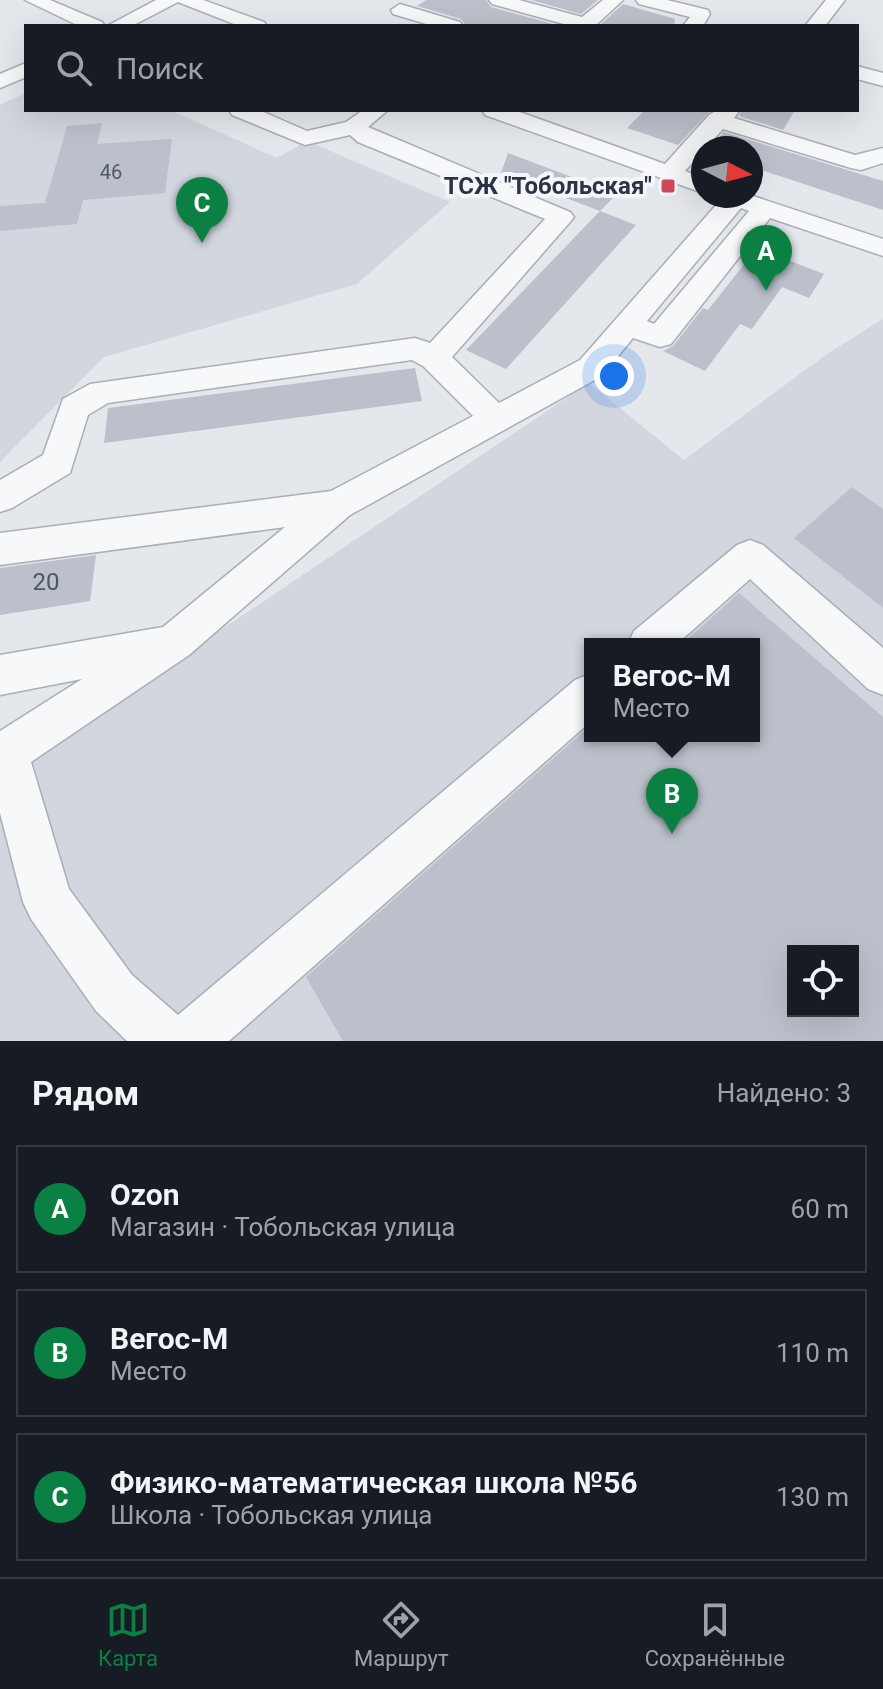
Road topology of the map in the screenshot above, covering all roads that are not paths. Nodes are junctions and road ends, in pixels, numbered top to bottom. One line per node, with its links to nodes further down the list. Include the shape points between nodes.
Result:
1 (34, 0): 9 (street)
2 (498, 0): 14 (street)
3 (614, 0): 15 (street)
4 (645, 0): 16 (street, via 701,14)
5 (836, 0): 17 (street)
6 (166, 2): 8 (street); 10 (street)
7 (401, 9): 13 (street)
8 (186, 13): 11 (street); 12 (street)
9 (90, 24)
10 (121, 24)
11 (211, 24)
12 (246, 24)
13 (447, 24)
14 (581, 24)
15 (585, 24)
16 (694, 24)
17 (817, 24)
18 (24, 70): 21 (street)
19 (859, 73): 20 (street)
20 (883, 80)
21 (0, 82)
22 (245, 112): 26 (street, via 305,138)
23 (374, 112): 26 (street)
24 (498, 112): 28 (street)
25 (723, 115): 27 (street, via 851,161); 28 (street)
26 (354, 127): 33 (street, via 366,137 561,217)
27 (883, 155)
28 (669, 174): 29 (street)
29 (691, 182)
30 (763, 207): 32 (street)
31 (737, 208): 34 (street, via 591,368)
32 (883, 248)
33 (434, 358): 34 (street); 35 (street, via 415,349 101,392 74,408 58,463)
34 (497, 420): 36 (street)
35 (0, 498)
36 (337, 505): 37 (street); 39 (street)
37 (0, 549)
38 (655, 638): 41 (street, via 750,556)
39 (175, 642): 40 (street); 43 (street)
40 (0, 675)
41 (883, 675)
42 (584, 699): 45 (street)
43 (3, 755): 44 (street, via 48,902 114,993)
44 (167, 1041)
45 (188, 1041)

